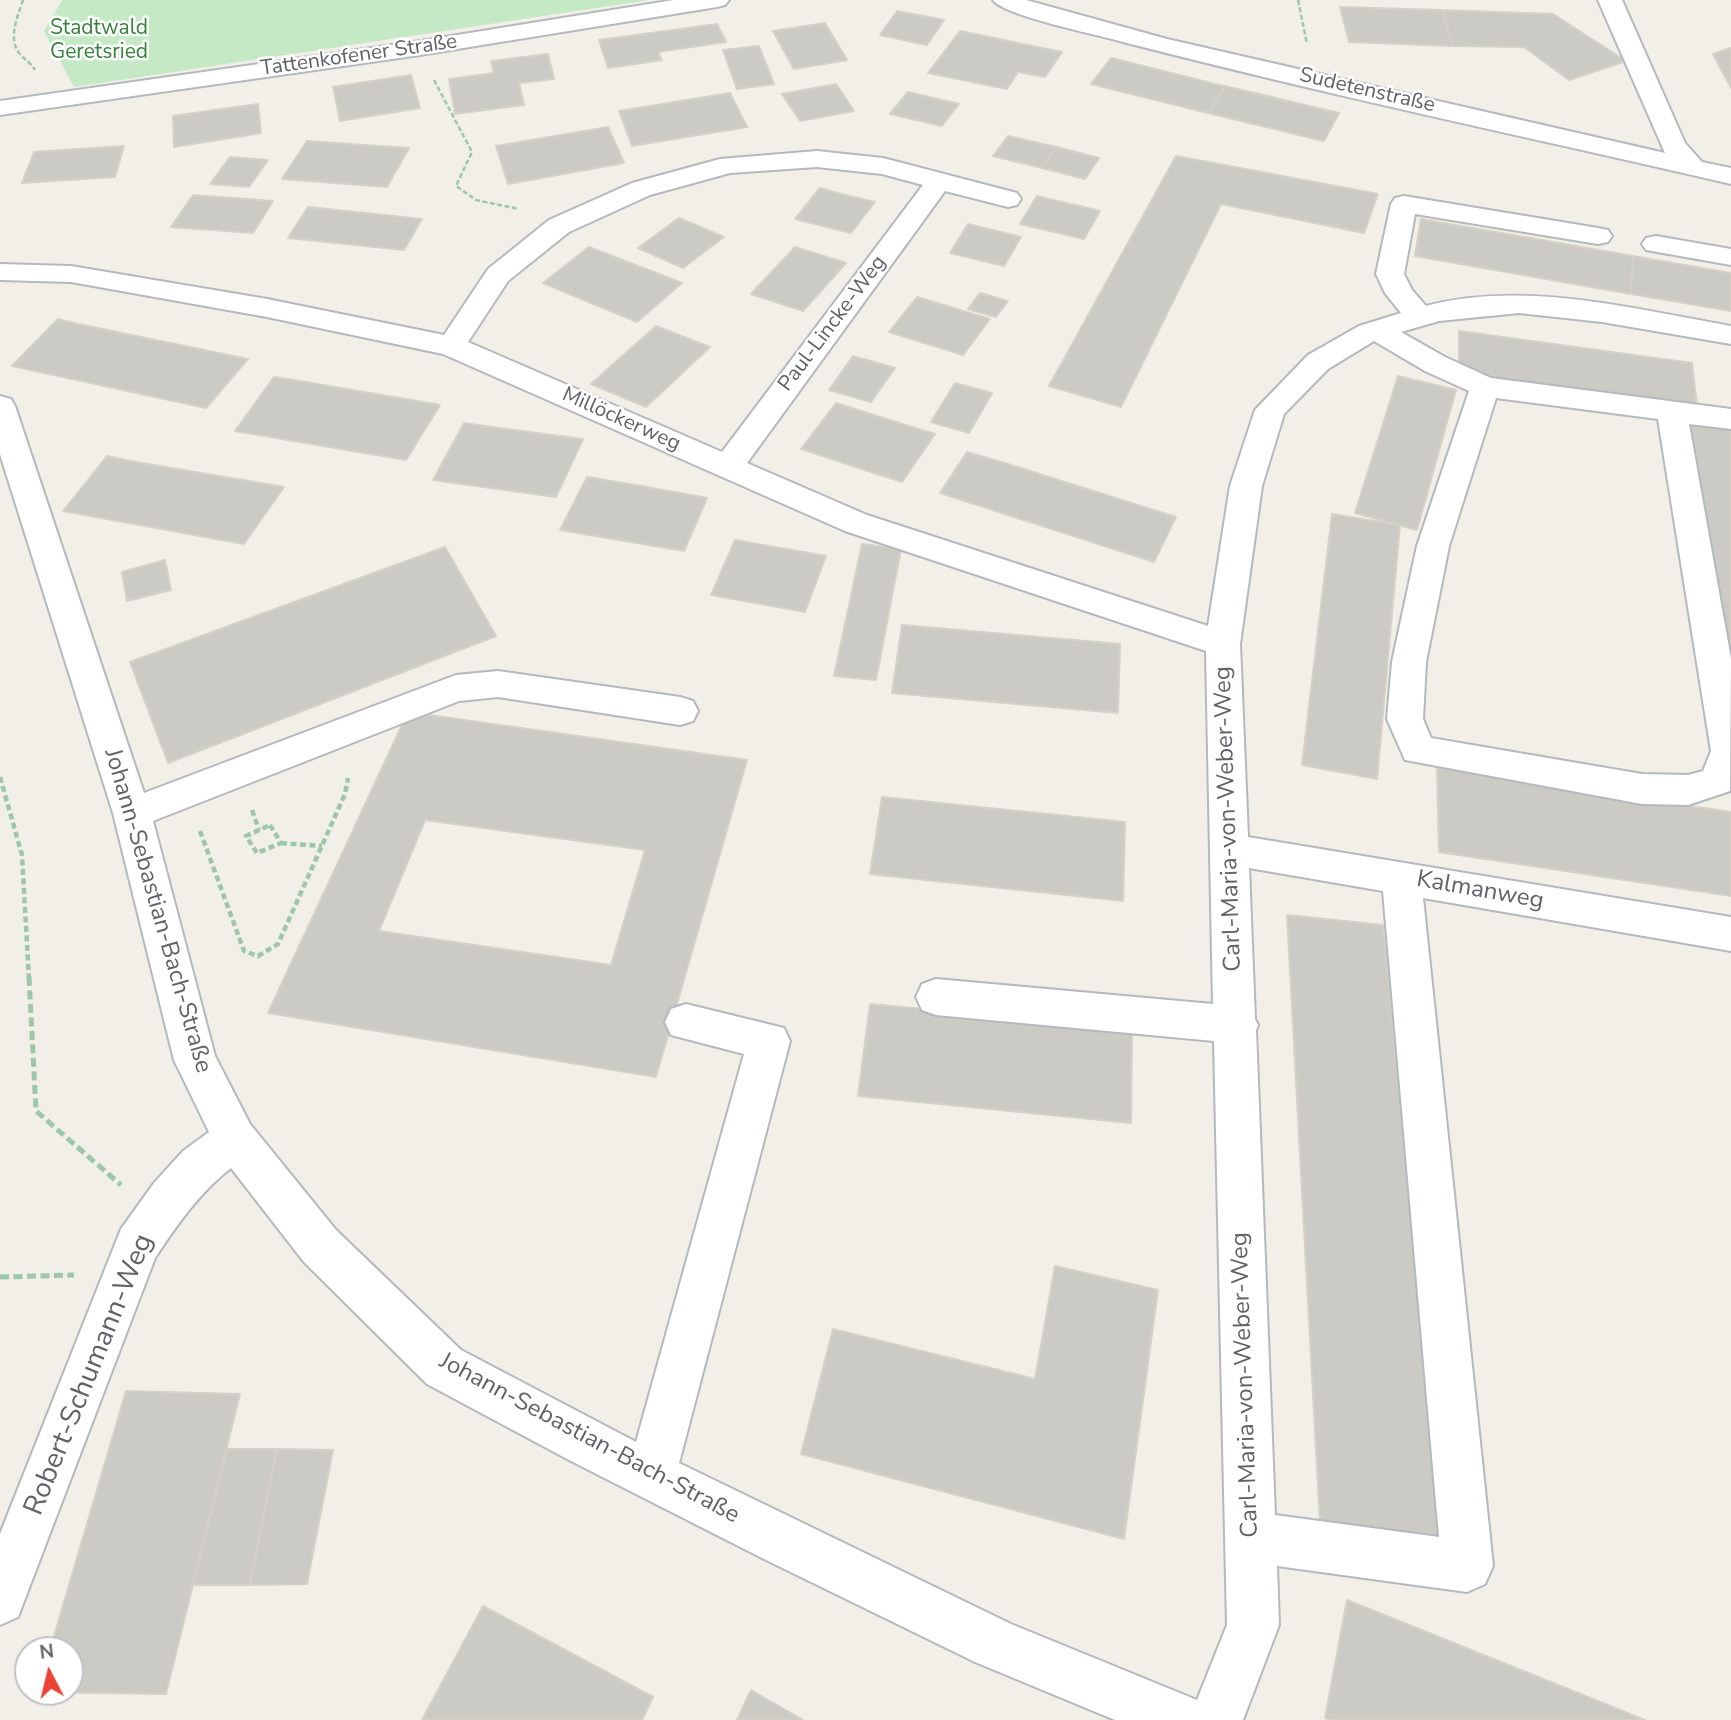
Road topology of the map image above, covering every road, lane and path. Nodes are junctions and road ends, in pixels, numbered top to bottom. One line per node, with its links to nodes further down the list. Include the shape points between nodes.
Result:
1 (23, 0): 8 (path, via 14,35 17,52 33,64)
2 (717, 0): 6 (street, Tattenkofener Straße)
3 (1005, 0): 7 (street, Sudetenstraße, via 1088,25)
4 (1298, 0): 7 (path)
5 (1610, 0): 10 (street, via 1673,146)
6 (420, 48): 8 (street, Tattenkofener Straße); 14 (path, via 472,152 456,186 476,200 513,207)
7 (1315, 79): 10 (street, Sudetenstraße)
8 (38, 102): 9 (street, Tattenkofener Straße)
9 (0, 108)
10 (1693, 167): 11 (street, Sudetenstraße)
11 (1731, 176)
12 (939, 181): 13 (street); 14 (street, via 883,166 817,159 729,165 641,190); 27 (street, Paul-Lincke-Weg)
13 (1008, 199)
14 (559, 226): 22 (street, via 498,275)
15 (1598, 236): 19 (street, via 1404,204 1390,274)
16 (1656, 244): 17 (street)
17 (1731, 257)
18 (0, 272): 22 (street, Millöckerweg, via 71,274)
19 (1420, 317): 20 (street, Carl-Maria-von-Weber-Weg); 21 (street, Carl-Maria-von-Weber-Weg, via 1519,304)
20 (1376, 330): 23 (street); 28 (street, Carl-Maria-von-Weber-Weg, via 1318,362 1270,410 1246,486)
21 (1731, 335)
22 (451, 346): 27 (street, Millöckerweg)
23 (1485, 387): 25 (street); 25 (street, via 1433,545 1409,662 1405,719 1418,750 1642,789 1688,790 1717,781 1729,751)
24 (0, 406): 35 (street, Johann-Sebastian-Bach-Straße)
25 (1672, 411): 26 (street)
26 (1731, 419)
27 (728, 467): 28 (street, Millöckerweg, via 856,523)
28 (1223, 644): 40 (street, Carl-Maria-von-Weber-Weg)
29 (680, 710): 30 (street, via 498,684 456,688)
30 (354, 727): 33 (path, via 371,740); 35 (street)
31 (0, 777): 47 (path, via 22,855 36,1111)
32 (335, 777): 33 (path)
33 (348, 778): 39 (path)
34 (249, 799): 37 (path)
35 (132, 813): 46 (street, Johann-Sebastian-Bach-Straße, via 195,1060)
36 (203, 825): 39 (path, via 199,834 244,951 258,956 278,944)
37 (258, 830): 38 (path, via 270,825); 38 (path, via 246,836 257,853)
38 (281, 843): 39 (path)
39 (322, 846)
40 (1228, 849): 41 (street, Kalmanweg); 45 (street, Carl-Maria-von-Weber-Weg)
41 (1401, 878): 42 (street, Kalmanweg); 51 (street, via 1466,1566)
42 (1731, 934)
43 (936, 997): 45 (street)
44 (686, 1022): 50 (street, via 769,1041)
45 (1237, 1025): 51 (street, Carl-Maria-von-Weber-Weg)
46 (235, 1138): 47 (street, Robert-Schumann-Weg, via 200,1166); 50 (street, Johann-Sebastian-Bach-Straße, via 320,1246 444,1367)
47 (156, 1219): 48 (street, Robert-Schumann-Weg, via 137,1245)
48 (127, 1274): 49 (path); 52 (street, Robert-Schumann-Weg)
49 (0, 1277)
50 (651, 1476): 53 (street, Johann-Sebastian-Bach-Straße, via 994,1643)
51 (1250, 1537): 54 (street, Carl-Maria-von-Weber-Weg, via 1253,1625)
52 (0, 1599)
53 (1155, 1715)
54 (1216, 1720)

